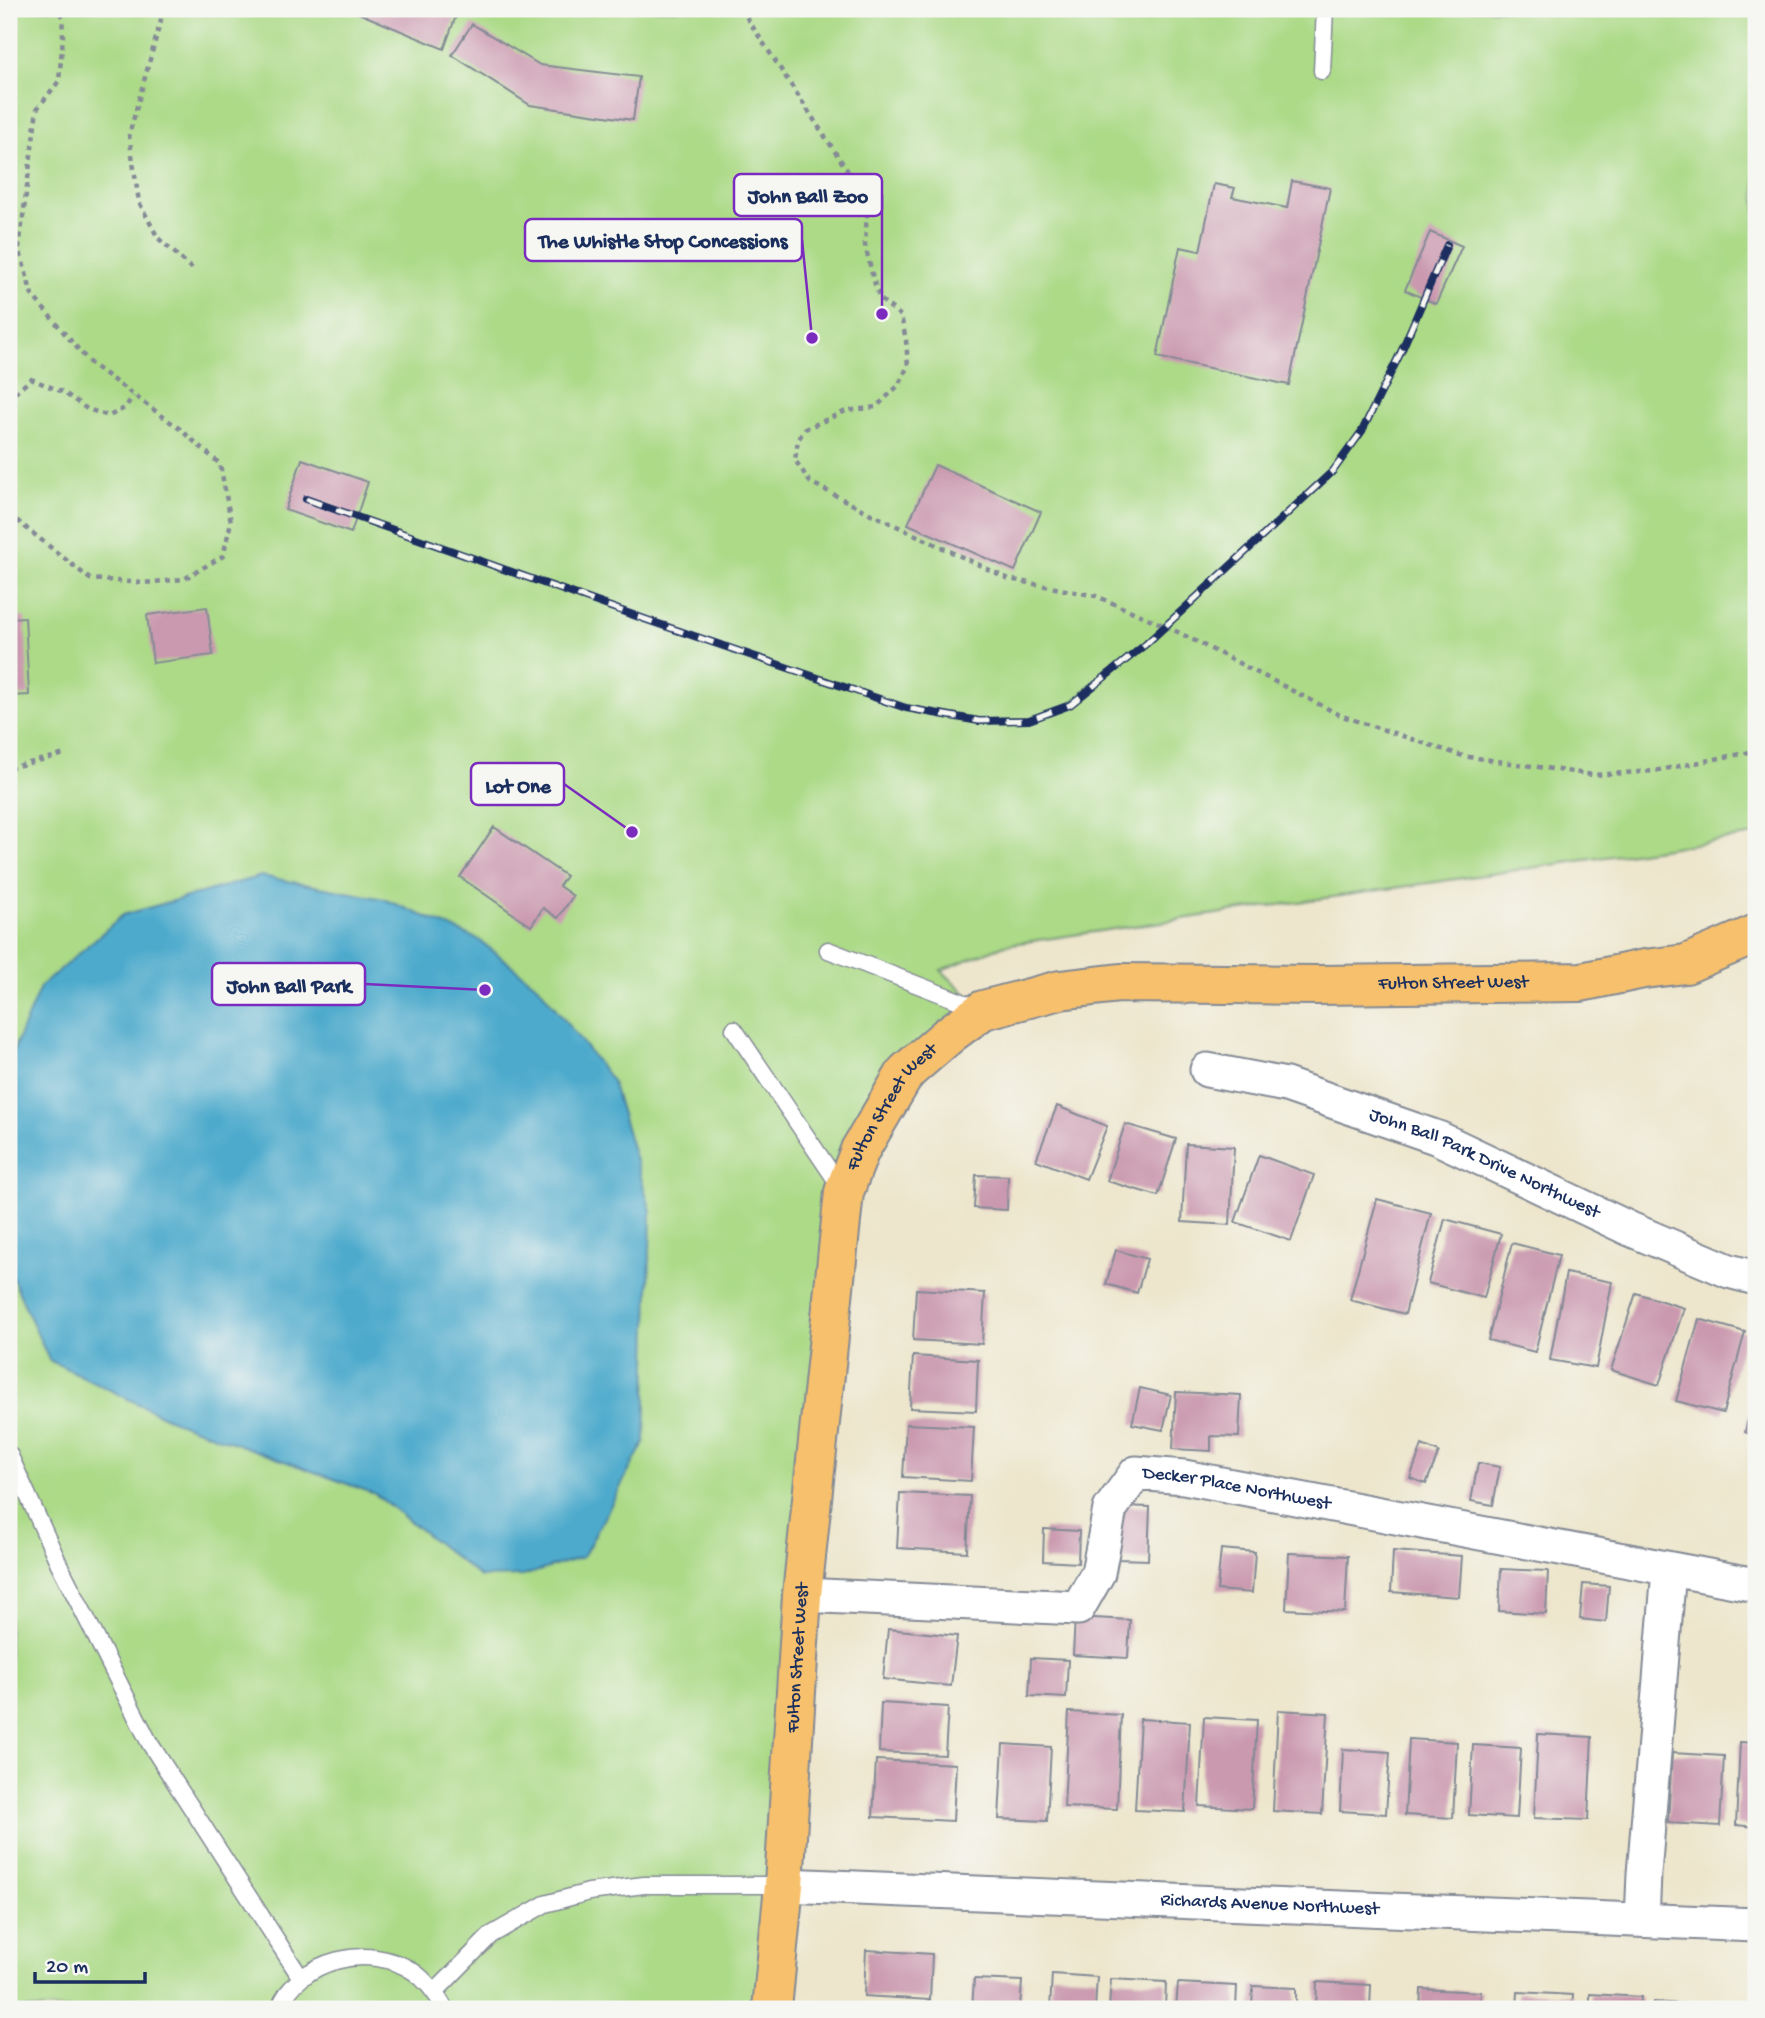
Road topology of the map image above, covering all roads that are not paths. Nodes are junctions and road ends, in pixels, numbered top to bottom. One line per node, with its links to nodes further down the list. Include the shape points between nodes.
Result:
1 (1325, 9): 2 (lane)
2 (1322, 71)
3 (1756, 934): 5 (main road, Fulton Street West, via 1686,964 1581,982 1120,983 1060,990)
4 (828, 950): 5 (lane)
5 (983, 1010): 8 (main road, Fulton Street West, via 906,1072 860,1150)
6 (734, 1029): 8 (lane)
7 (1207, 1070): 9 (street, John Ball Park Drive Northwest, via 1286,1085 1438,1138 1630,1229)
8 (844, 1192): 13 (main road, Fulton Street West)
9 (1756, 1278)
10 (9, 1454): 17 (lane, via 149,1742)
11 (1669, 1570): 12 (street, Decker Place Northwest); 13 (street, Decker Place Northwest, via 1198,1479 1136,1473 1110,1509 1098,1573 1078,1608); 15 (street)
12 (1756, 1585)
13 (802, 1595): 14 (main road, Fulton Street West)
14 (784, 1885): 15 (street, Richards Avenue Northwest); 18 (lane, via 644,1885 545,1903 491,1935); 21 (main road, Fulton Street West)
15 (1642, 1920): 16 (street, Richards Avenue Northwest)
16 (1756, 1925)
17 (301, 1978): 18 (lane, via 346,1958 386,1959 414,1971); 19 (lane)
18 (435, 1992): 20 (lane)
19 (279, 2009)
20 (445, 2009)
21 (772, 2009)

